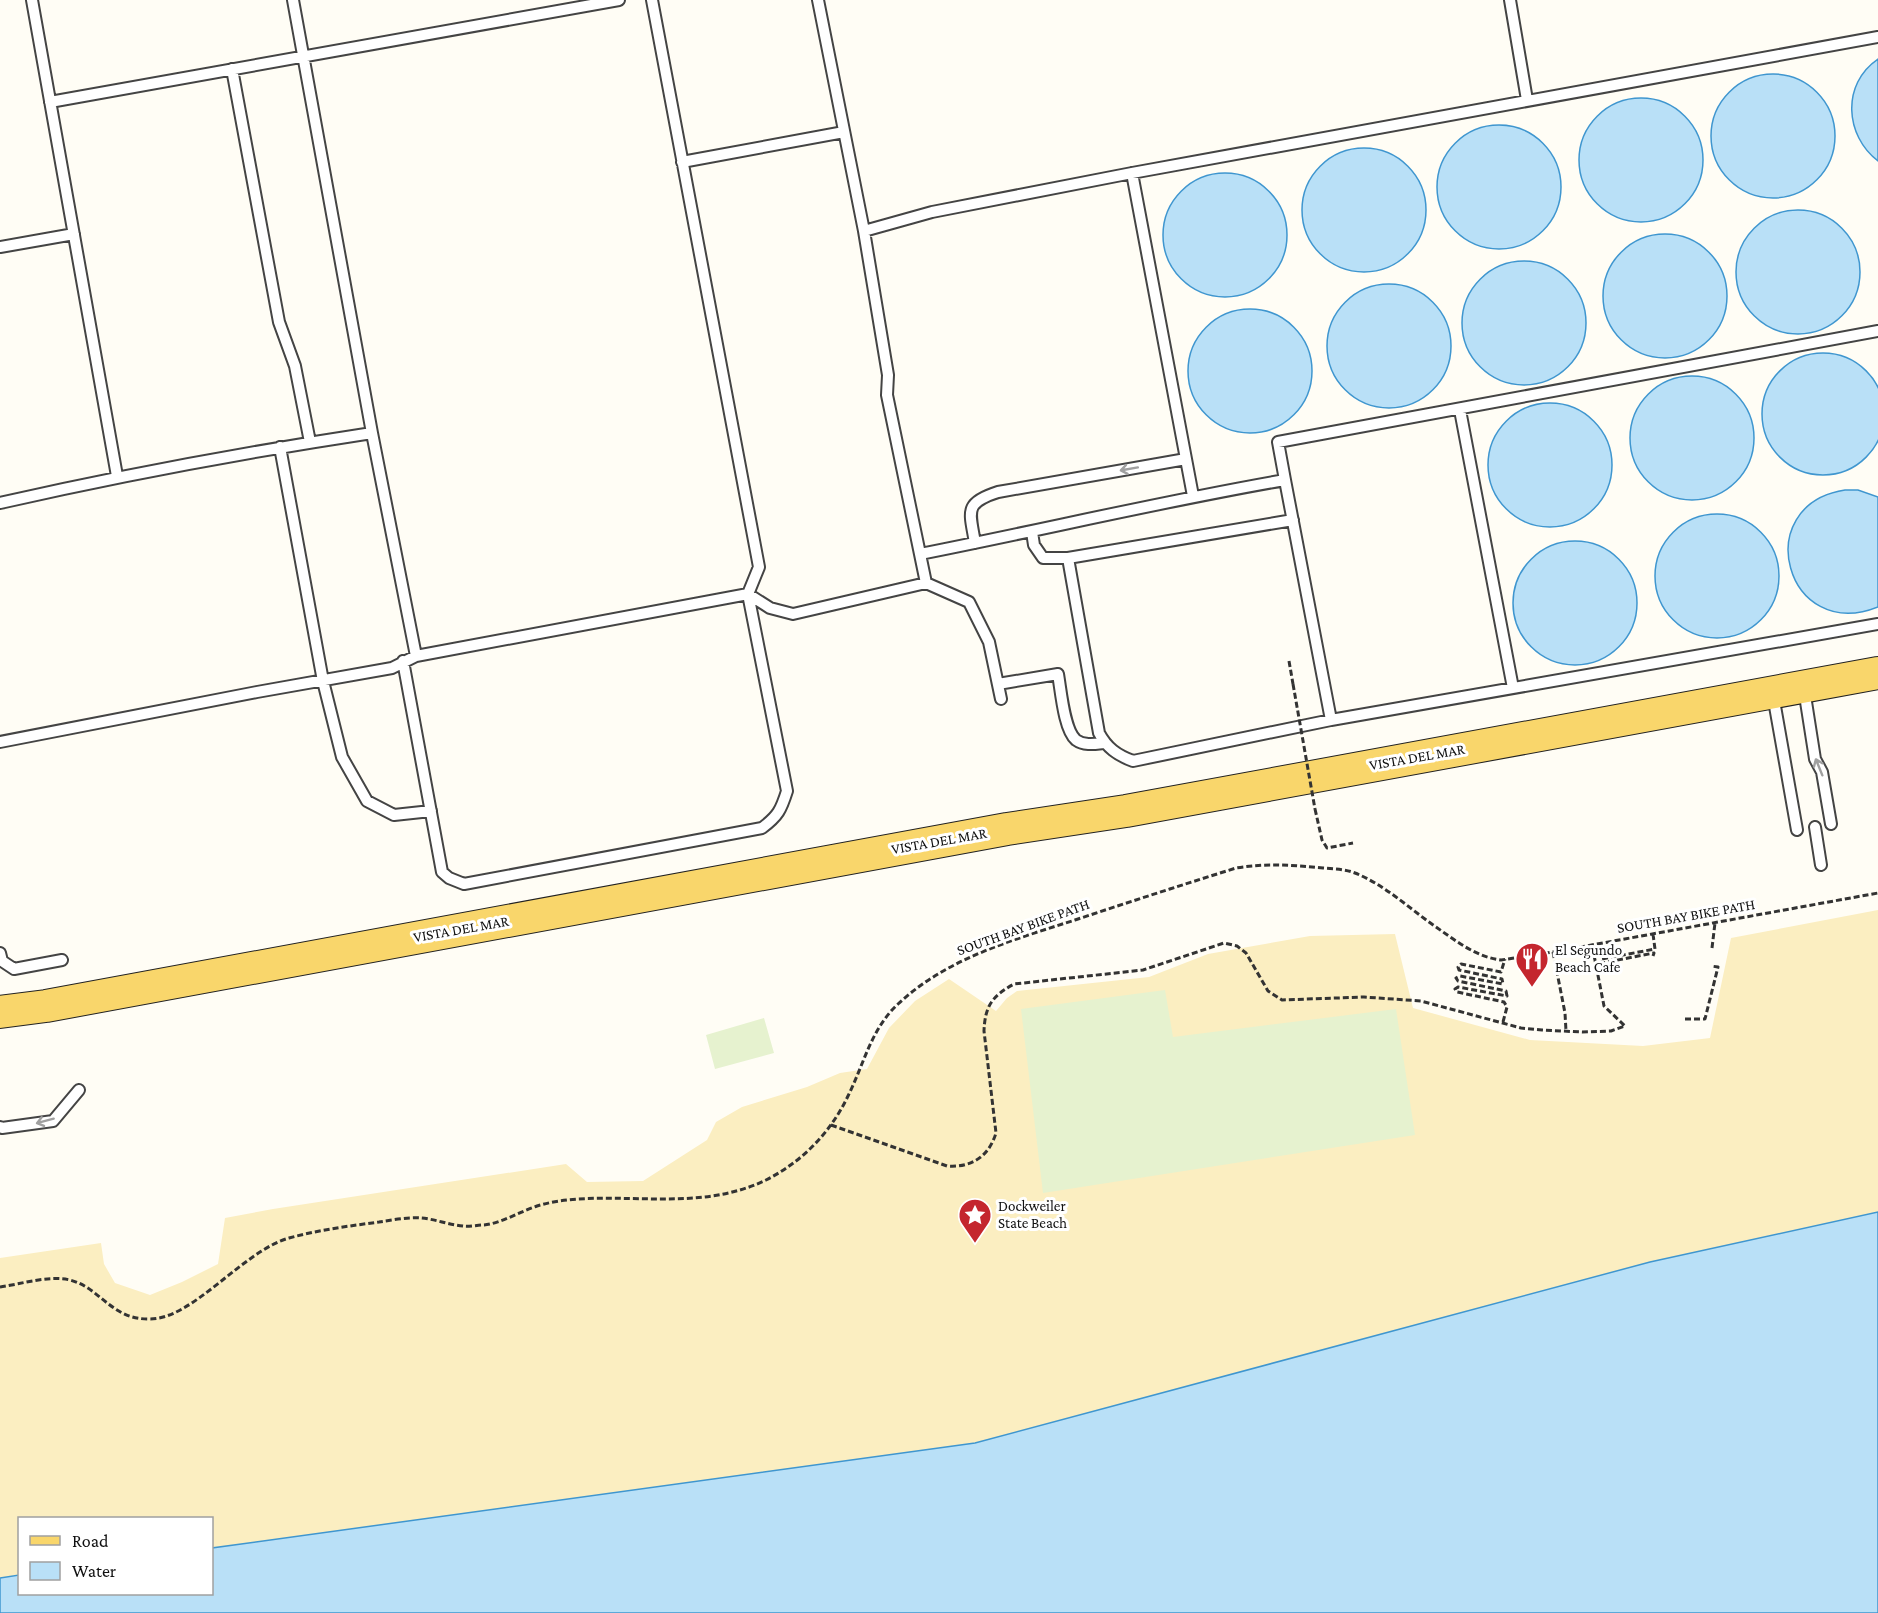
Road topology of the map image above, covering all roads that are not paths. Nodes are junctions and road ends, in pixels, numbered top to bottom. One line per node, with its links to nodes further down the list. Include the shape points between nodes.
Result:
1 (32, 0): 11 (lane)
2 (293, 0): 8 (lane)
3 (619, 0): 8 (lane)
4 (652, 0): 13 (lane)
5 (818, 0): 12 (lane)
6 (1510, 0): 10 (lane)
7 (1878, 37): 10 (lane)
8 (303, 57): 9 (lane); 20 (lane)
9 (232, 69): 11 (lane); 21 (lane, via 279,322 295,366)
10 (1527, 100): 14 (lane)
11 (50, 102): 16 (lane)
12 (844, 132): 13 (lane); 15 (lane)
13 (682, 162): 34 (lane, via 759,567)
14 (1132, 173): 15 (lane, via 932,212); 23 (lane)
15 (864, 231): 31 (lane, via 888,375 886,395)
16 (74, 234): 17 (lane); 24 (lane)
17 (0, 247)
18 (1878, 331): 19 (lane)
19 (1460, 410): 25 (lane, via 1278,442); 42 (lane)
20 (372, 433): 21 (lane); 36 (lane)
21 (310, 442): 22 (lane)
22 (280, 447): 24 (lane); 39 (lane)
23 (1186, 459): 26 (lane); 30 (lane, one-way to 30, via 982,497 974,503 970,514)
24 (117, 477): 27 (lane)
25 (1285, 480): 26 (lane); 28 (lane)
26 (1193, 496): 29 (lane)
27 (0, 503)
28 (1293, 520): 32 (lane); 45 (lane)
29 (1032, 532): 30 (lane); 32 (lane, via 1034,545 1043,558)
30 (975, 543): 31 (lane)
31 (920, 554): 33 (lane)
32 (1068, 558): 47 (lane, via 1099,733)
33 (926, 583): 34 (lane, via 793,614 770,608); 40 (lane, via 969,602 989,642)
34 (748, 594): 36 (lane); 48 (lane, via 787,791 777,817 762,828 464,884 442,872)
35 (1878, 624): 42 (lane)
36 (416, 656): 37 (lane)
37 (403, 661): 39 (lane, via 392,668); 48 (lane)
38 (1878, 673): 41 (main road, VISTA DEL MAR)
39 (323, 681): 46 (lane); 48 (lane, via 342,757 367,801 394,815)
40 (998, 684): 44 (lane); 47 (lane, via 1058,674 1069,730 1088,745)
41 (1804, 687): 43 (main road, VISTA DEL MAR); 49 (lane, one-way to 41, via 1822,772 1815,759)
42 (1513, 688): 45 (lane)
43 (1773, 692): 51 (lane); 55 (main road, VISTA DEL MAR)
44 (1001, 699)
45 (1331, 720): 47 (lane, via 1133,761 1118,756)
46 (0, 742)
47 (1104, 742)
48 (431, 811)
49 (1831, 824)
50 (1815, 827): 52 (lane)
51 (1797, 830)
52 (1821, 865)
53 (0, 953): 54 (lane, via 2,961 14,969)
54 (62, 960)
55 (0, 1012)
56 (79, 1090): 57 (lane, one-way to 57, via 53,1121)
57 (0, 1127)

